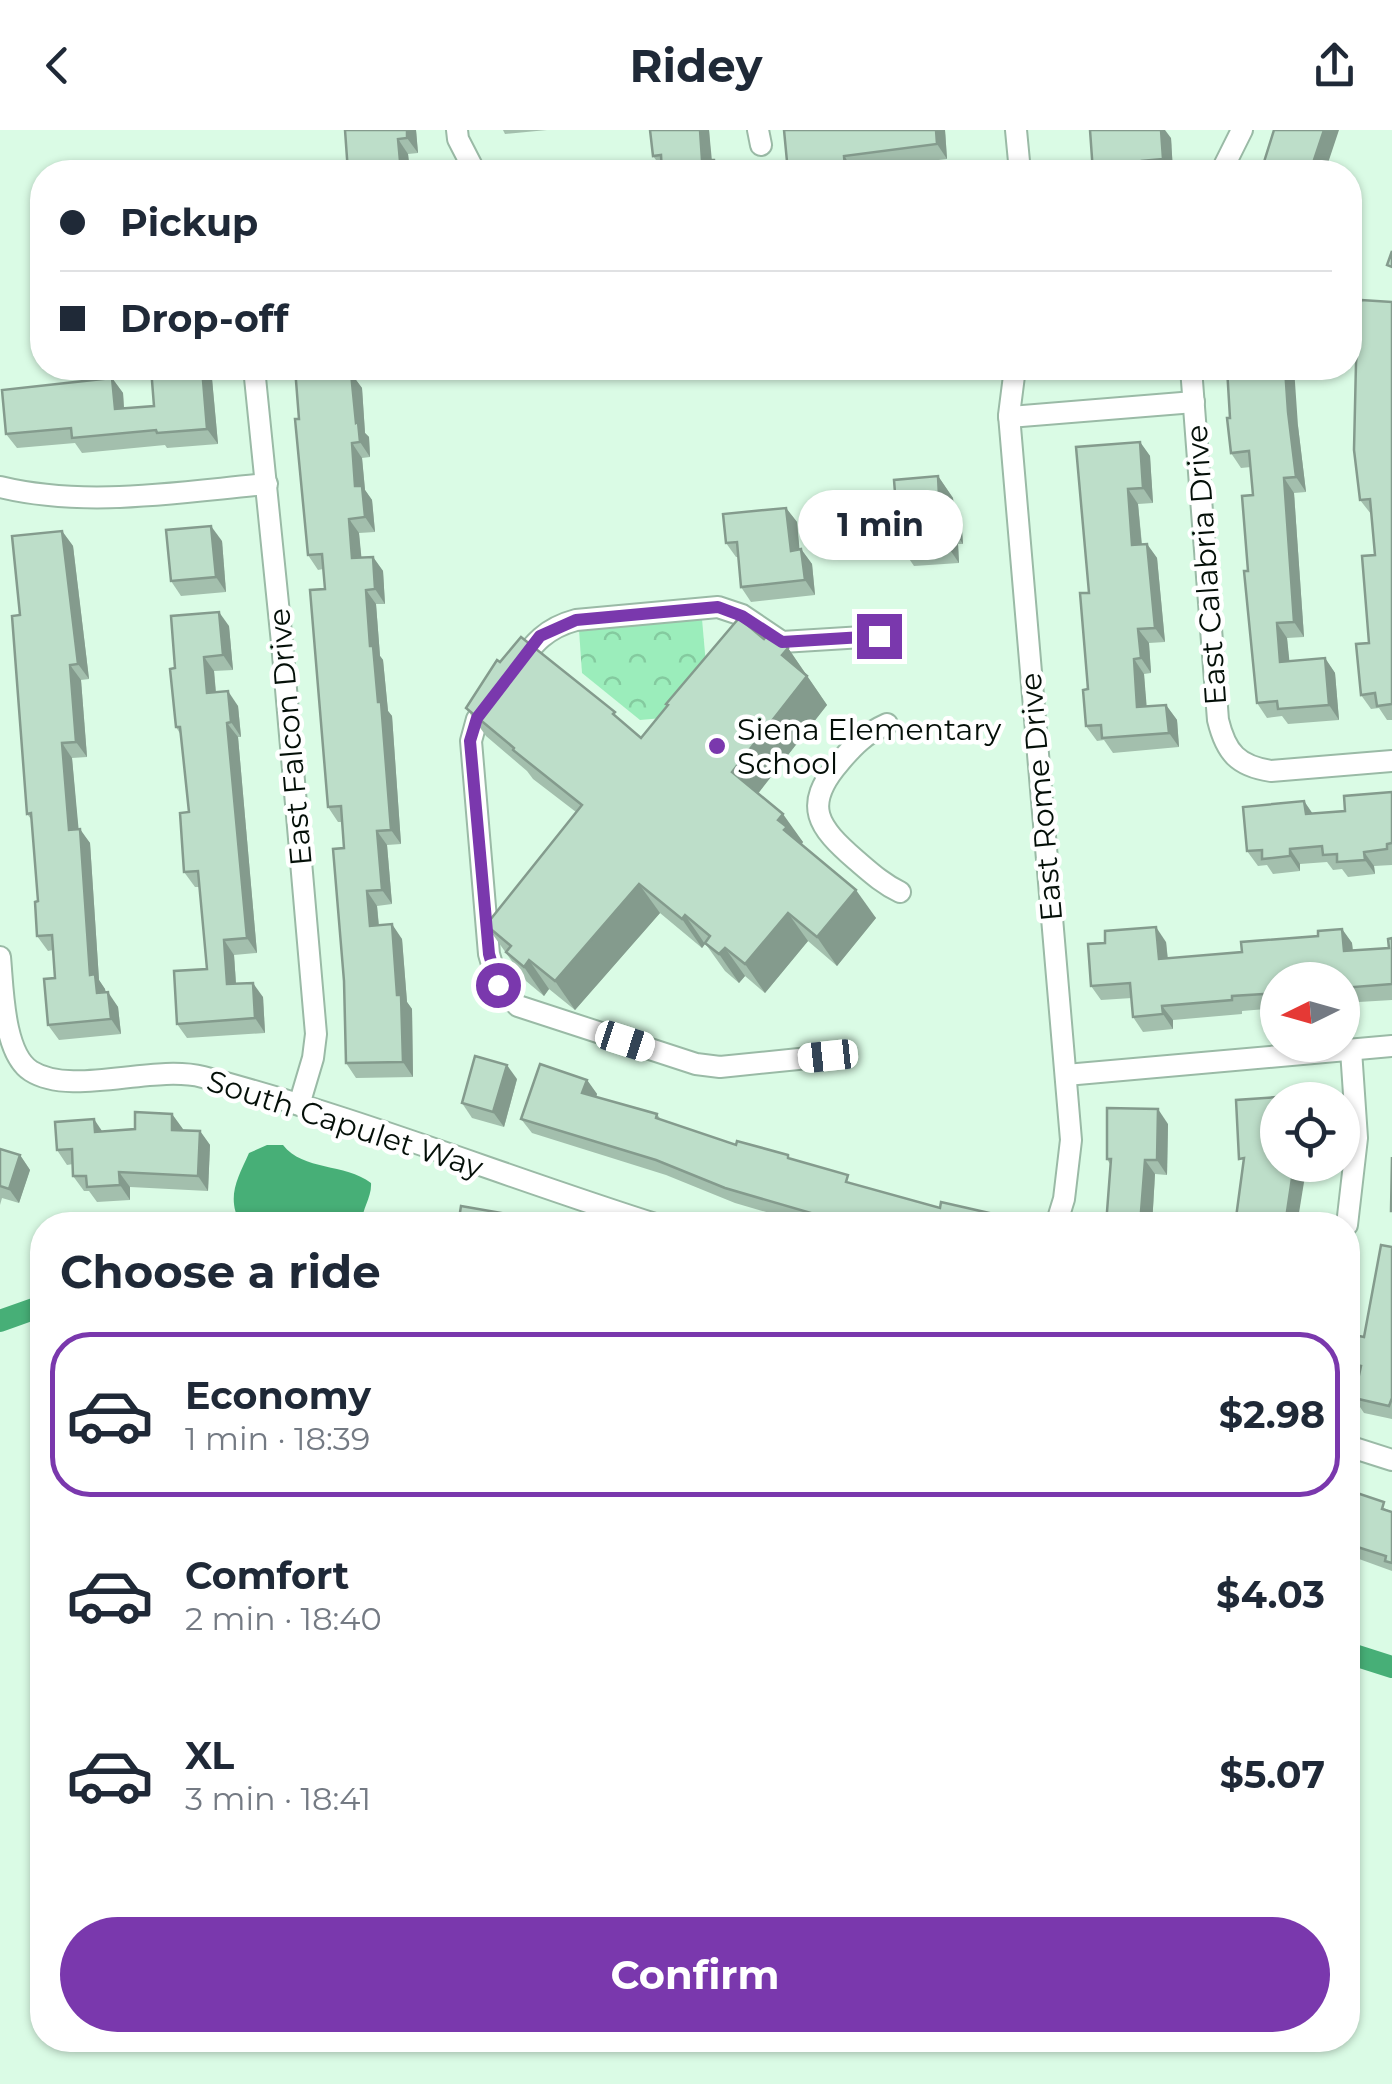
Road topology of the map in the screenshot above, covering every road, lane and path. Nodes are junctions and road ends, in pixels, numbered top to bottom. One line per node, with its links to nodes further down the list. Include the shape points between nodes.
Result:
1 (457, 130): 4 (street)
2 (1016, 130): 5 (street)
3 (1242, 130): 6 (street)
4 (468, 160)
5 (1019, 160)
6 (1227, 160)
7 (255, 380): 12 (street, East Falcon Drive)
8 (1014, 380): 11 (street, East Rome Drive)
9 (1192, 380): 10 (street, East Calabria Drive)
10 (1194, 402): 11 (street); 16 (street, East Calabria Drive, via 1224,742 1235,760 1272,771)
11 (1009, 416): 24 (street, East Rome Drive)
12 (267, 484): 13 (street, via 105,497 41,496); 25 (street, East Falcon Drive, via 316,1034)
13 (0, 486)
14 (879, 636): 21 (street, via 782,642 718,607 576,620 540,636 477,718 470,741 489,954 498,985 518,1006 696,1064)
15 (886, 724): 17 (street, via 864,734 828,776 816,808 828,836)
16 (1392, 761)
17 (900, 892)
18 (0, 957): 25 (street, South Capulet Way, via 13,1043 27,1068 48,1079 198,1076)
19 (1392, 1046): 20 (street)
20 (1360, 1049)
21 (828, 1056)
22 (1260, 1058): 24 (street)
23 (1351, 1062): 28 (street, via 1357,1138)
24 (1066, 1075): 27 (street, East Rome Drive, via 1071,1140)
25 (299, 1105): 26 (street, South Capulet Way)
26 (619, 1212)
27 (1060, 1212)
28 (1348, 1212)
29 (1360, 1450): 30 (street)
30 (1392, 1460)

